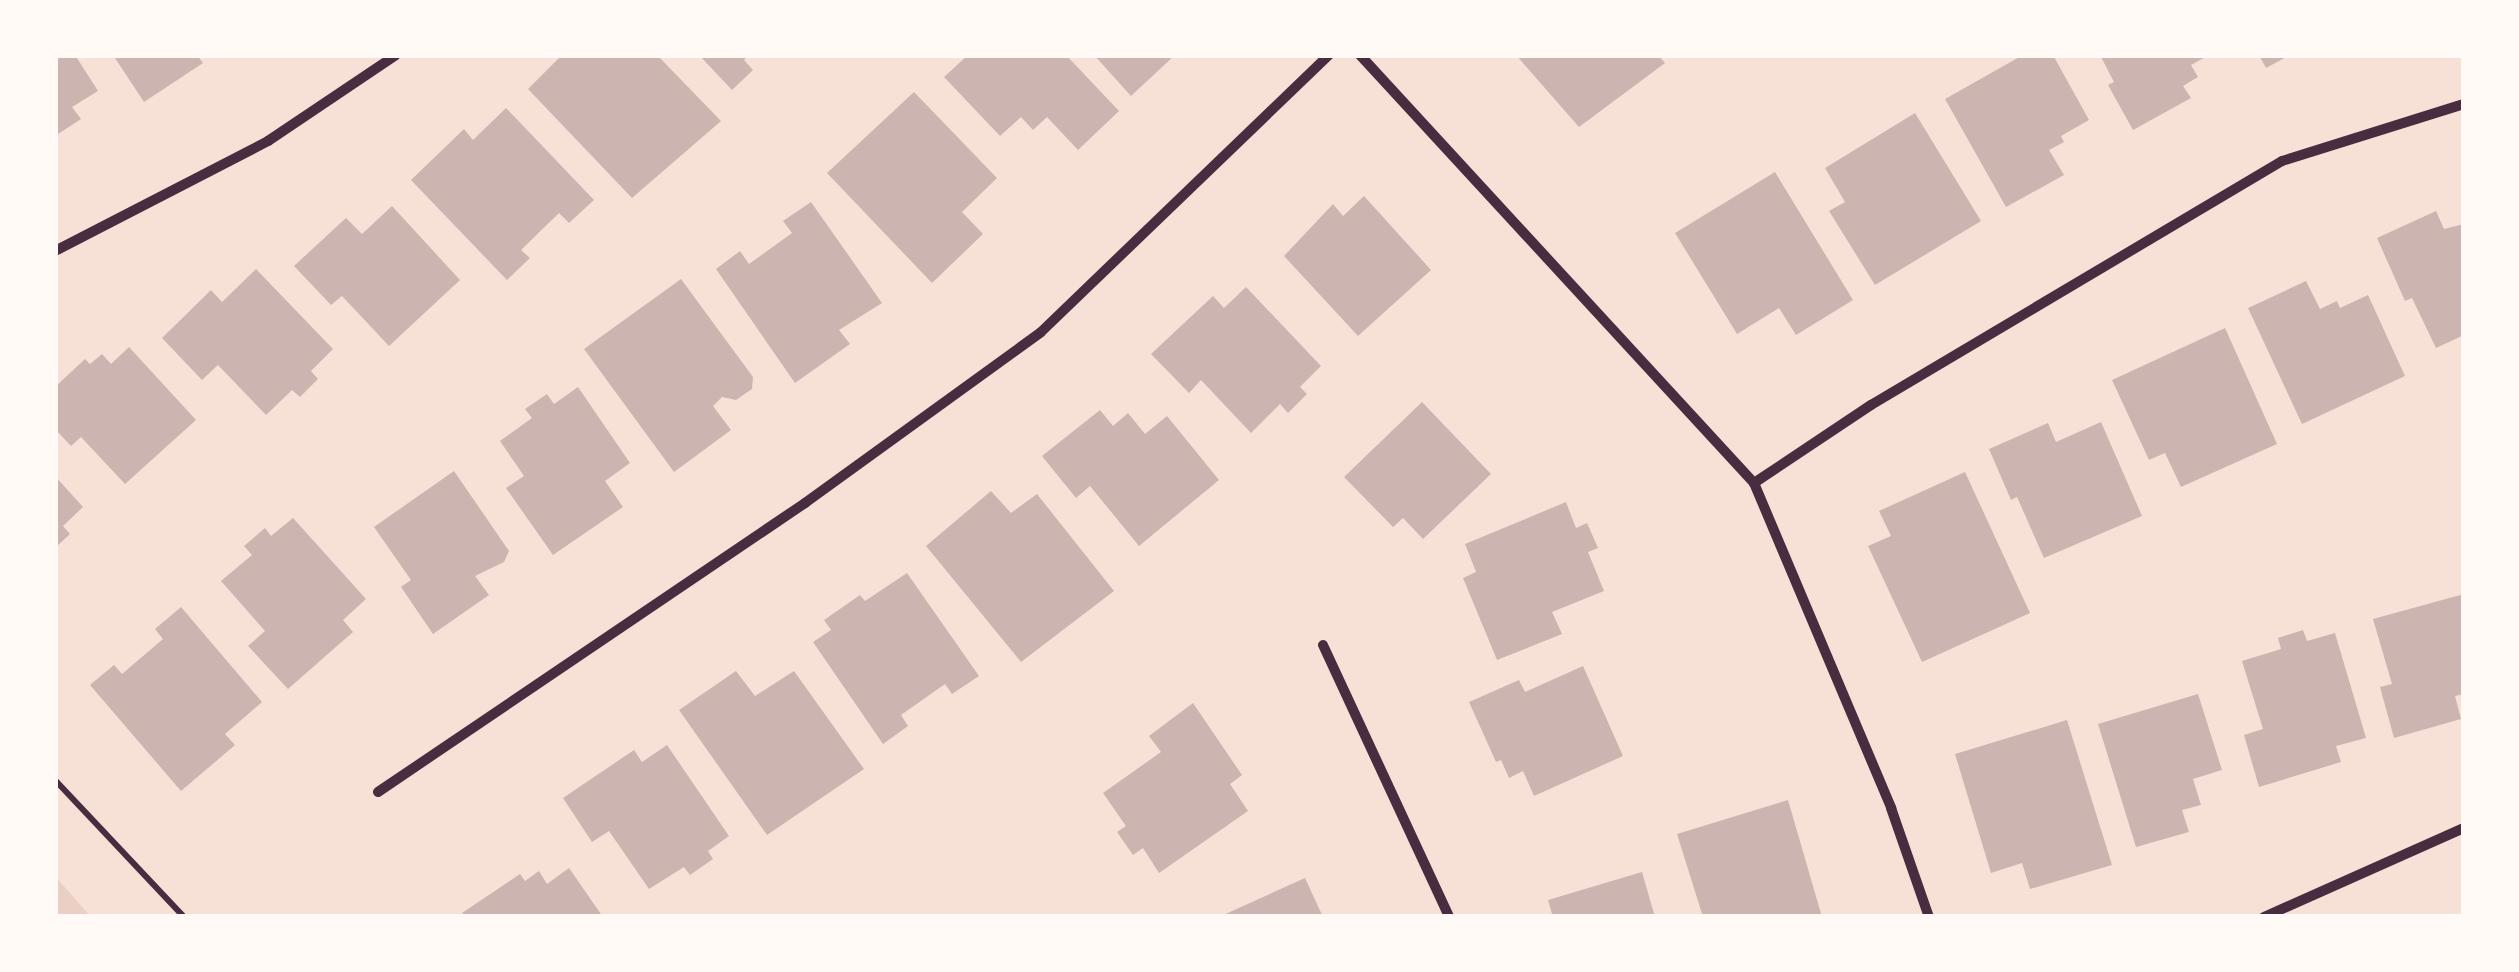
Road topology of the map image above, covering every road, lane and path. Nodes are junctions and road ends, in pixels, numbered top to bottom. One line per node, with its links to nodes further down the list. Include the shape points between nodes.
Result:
1 (396, 55): 5 (street, via 268,140)
2 (1329, 55): 9 (street, via 1040,332 805,503)
3 (1360, 55): 6 (street)
4 (2464, 104): 6 (street, via 2282,161 1871,405)
5 (55, 250)
6 (1754, 482): 13 (street, via 1891,808)
7 (1323, 645): 12 (street)
8 (55, 780): 11 (path)
9 (378, 792)
10 (2464, 828): 14 (street)
11 (184, 917)
12 (1449, 917)
13 (1929, 917)
14 (2264, 917)

